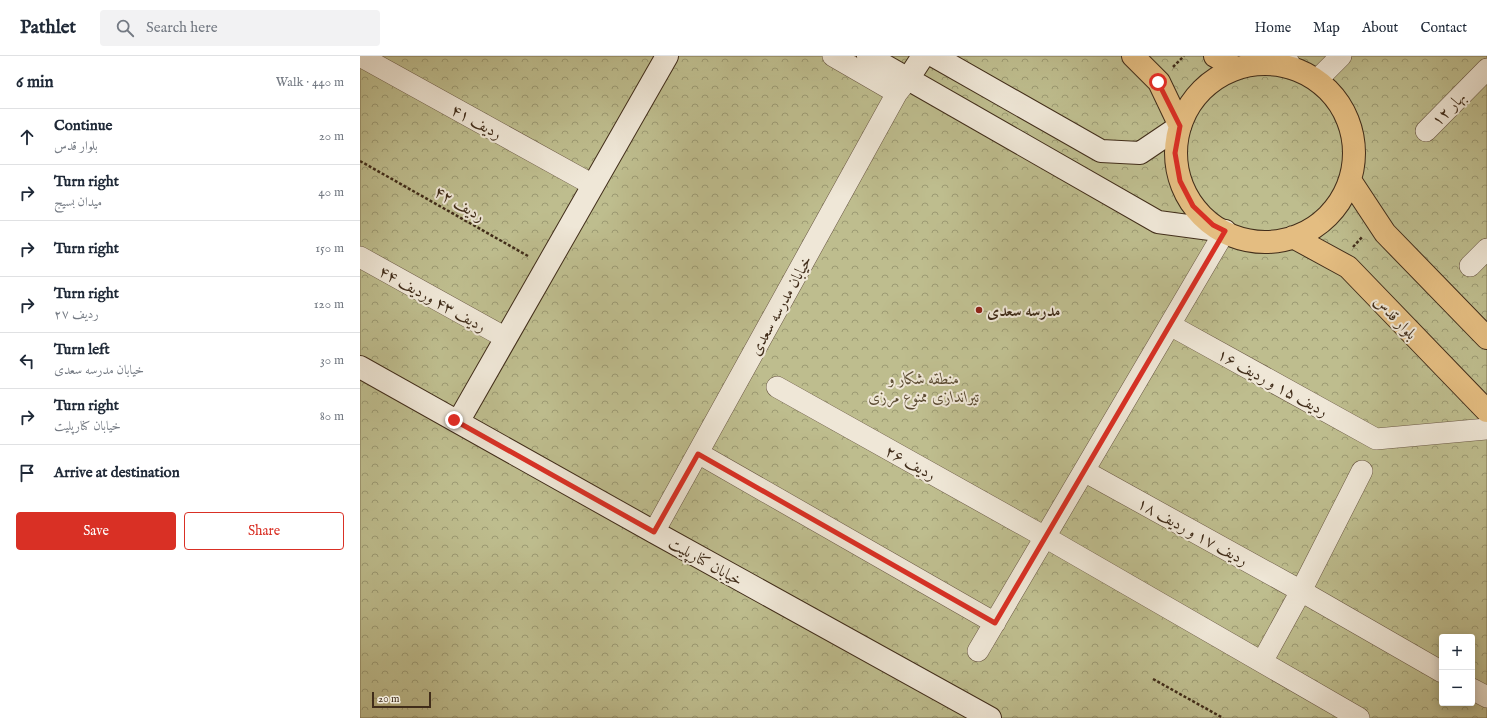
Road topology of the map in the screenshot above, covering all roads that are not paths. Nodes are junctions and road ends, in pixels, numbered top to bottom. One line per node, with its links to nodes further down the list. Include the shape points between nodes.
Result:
1 (360, 56): 18 (street, ردیف ۴۱)
2 (667, 56): 18 (street)
3 (833, 56): 14 (street)
4 (868, 56): 14 (street)
5 (923, 56): 14 (street)
6 (934, 56): 15 (street, via 1101,151 1140,153)
7 (1133, 56): 15 (main road, via 1158,82)
8 (1216, 56): 11 (main road)
9 (1341, 56): 13 (street)
10 (1289, 62): 11 (main road); 13 (main road)
11 (1236, 68): 15 (main road, via 1212,81 1192,101)
12 (1487, 69): 16 (street, بهار ۱۲)
13 (1317, 80): 17 (main road, via 1337,100 1350,124 1355,152)
14 (902, 86): 19 (street, via 1158,222); 32 (street, خیابان مدرسه سعدی)
15 (1180, 126): 19 (main road, via 1175,153 1180,181 1193,206 1213,225)
16 (1426, 131)
17 (1350, 180): 20 (main road, via 1338,204 1318,224); 26 (main road, via 1385,233)
18 (593, 186): 25 (street)
19 (1225, 231): 20 (main road, via 1238,238 1266,242); 24 (street)
20 (1293, 237): 29 (main road, بلوار قدس, via 1348,267)
21 (1487, 249): 23 (street)
22 (360, 258): 25 (street, ردیف ۴۳ وردیف ۴۴)
23 (1470, 266)
24 (1170, 325): 31 (street, ردیف ۱۵ و ردیف ۱۶, via 1376,439); 33 (street)
25 (506, 338): 30 (street)
26 (1487, 338)
27 (360, 367): 30 (street, خیابان کنارپلیت)
28 (778, 387): 36 (street, ردیف ۲۶)
29 (1487, 411)
30 (458, 422): 35 (street, خیابان کنارپلیت)
31 (1487, 429)
32 (698, 454): 35 (street, خیابان مدرسه سعدی); 38 (street)
33 (1084, 470): 36 (street); 37 (street, ردیف ۱۷ و ردیف ۱۸)
34 (1362, 470): 37 (street)
35 (654, 532): 44 (street, خیابان کنارپلیت)
36 (1045, 537): 38 (street); 40 (street, ردیف ۲۶)
37 (1301, 591): 40 (street); 41 (street, ردیف ۱۷ و ردیف ۱۸)
38 (995, 623): 39 (street)
39 (978, 651)
40 (1262, 662): 45 (street, ردیف ۲۶)
41 (1439, 670)
42 (1475, 691): 43 (street)
43 (1487, 697)
44 (990, 718)
45 (1360, 718)

